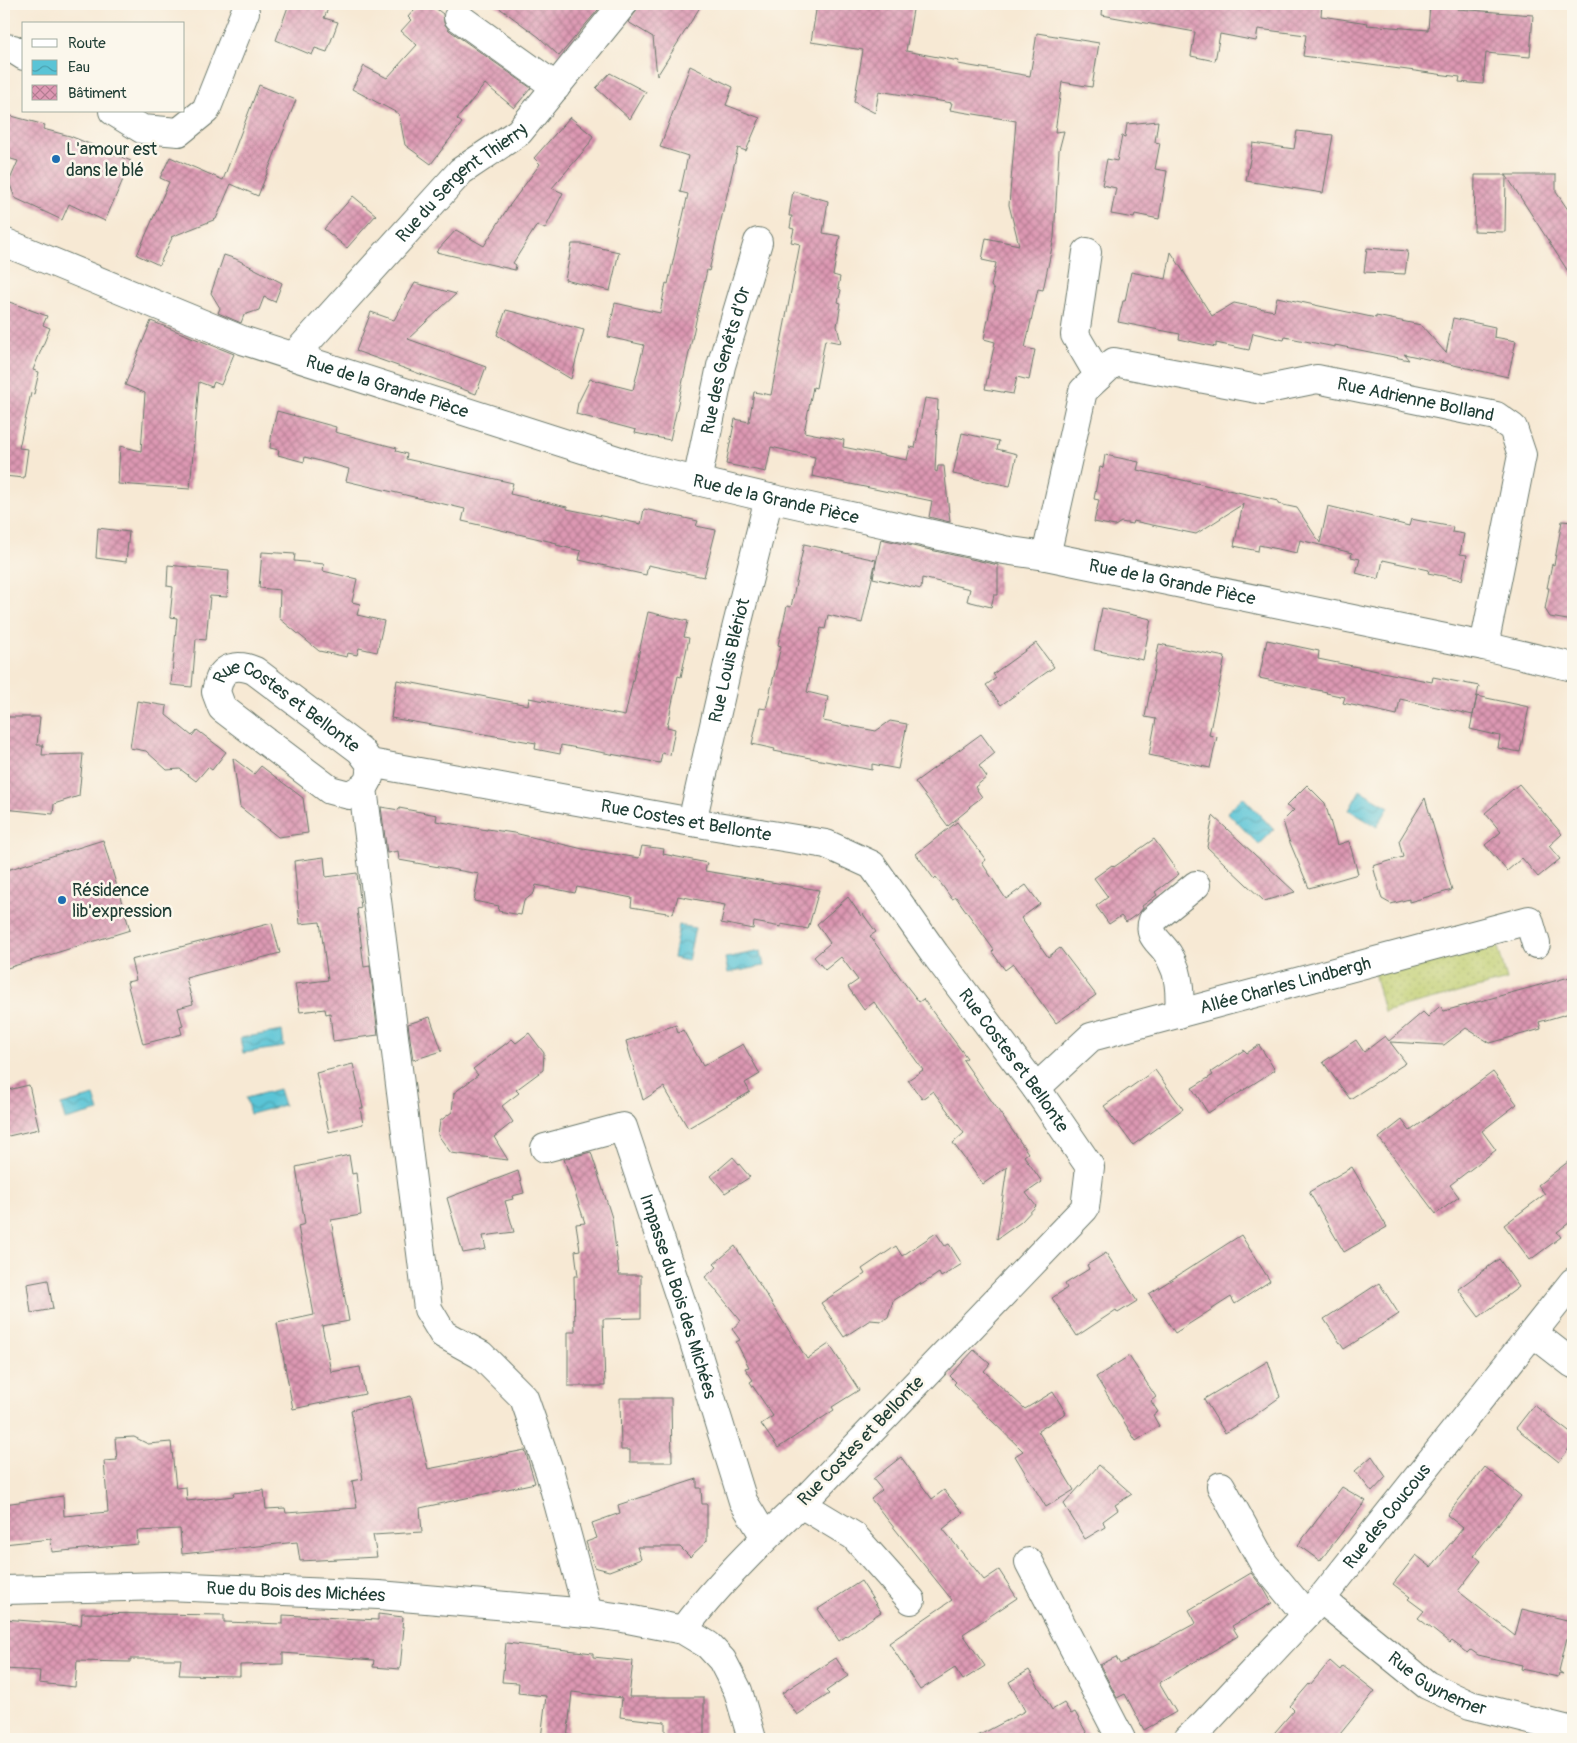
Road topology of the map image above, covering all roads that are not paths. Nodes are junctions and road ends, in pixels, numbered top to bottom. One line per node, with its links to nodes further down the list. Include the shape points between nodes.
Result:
1 (623, 4): 6 (street, Rue du Sergent Thierry)
2 (245, 12): 7 (street, via 206,110 179,132 142,129)
3 (458, 17): 6 (street)
4 (4, 48): 5 (street)
5 (22, 55)
6 (556, 87): 11 (street, Rue du Sergent Thierry, via 519,132 460,171)
7 (115, 112)
8 (4, 242): 11 (street, Rue de la Grande Pièce, via 242,340)
9 (758, 242): 13 (street, Rue des Genêts d'Or, via 721,366)
10 (1087, 252): 12 (street, via 1075,335)
11 (294, 356): 13 (street, Rue de la Grande Pièce, via 642,468)
12 (1099, 376): 15 (street, Rue Adrienne Bolland, via 1083,391); 16 (street, Rue Adrienne Bolland, via 1114,362 1263,390 1318,379 1496,416 1512,428 1522,455)
13 (697, 481): 14 (street, Rue de la Grande Pièce)
14 (769, 498): 15 (street, Rue de la Grande Pièce, via 1004,550); 19 (street, Rue Louis Blériot, via 734,633)
15 (1046, 556): 16 (street, Rue de la Grande Pièce)
16 (1484, 646): 17 (street, Rue de la Grande Pièce)
17 (1573, 668)
18 (366, 775): 18 (street, Rue Costes et Bellonte, via 360,750 255,671 246,667 232,668 222,675 216,692 222,708 330,790 349,795); 19 (street, Rue Costes et Bellonte); 35 (street, Rue Costes et Bellonte, via 428,1309 443,1334 481,1354 524,1398 550,1473)
19 (692, 822): 23 (street, Rue Costes et Bellonte, via 826,844 872,865)
20 (1196, 885): 22 (street, via 1153,920 1151,927 1176,972)
21 (1536, 944): 22 (street, Allée Charles Lindbergh, via 1528,920)
22 (1179, 1014): 23 (street, Allée Charles Lindbergh, via 1092,1037)
23 (1036, 1088): 29 (street, Rue Costes et Bellonte, via 1090,1167 1085,1208)
24 (545, 1148): 30 (street, Impasse du Bois des Michées, via 623,1127 743,1501)
25 (1573, 1282): 26 (street, Rue des Coucous)
26 (1533, 1333): 27 (street); 34 (street, Rue des Coucous)
27 (1573, 1364)
28 (1220, 1486): 34 (street, Rue Guynemer, via 1264,1564)
29 (801, 1504): 30 (street, Rue Costes et Bellonte); 33 (street, via 854,1536)
30 (765, 1537): 36 (street, Rue Costes et Bellonte)
31 (1029, 1562): 39 (street)
32 (4, 1590): 35 (street, Rue du Bois des Michées, via 166,1586 378,1595)
33 (911, 1600)
34 (1314, 1607): 37 (street, Rue Guynemer, via 1427,1685 1470,1705); 40 (street, Rue des Coucous)
35 (588, 1613): 36 (street, Rue du Bois des Michées)
36 (683, 1630): 38 (street, Rue du Bois des Michées, via 708,1645 722,1660 738,1690)
37 (1573, 1730)
38 (752, 1739)
39 (1121, 1739)
40 (1188, 1739)

